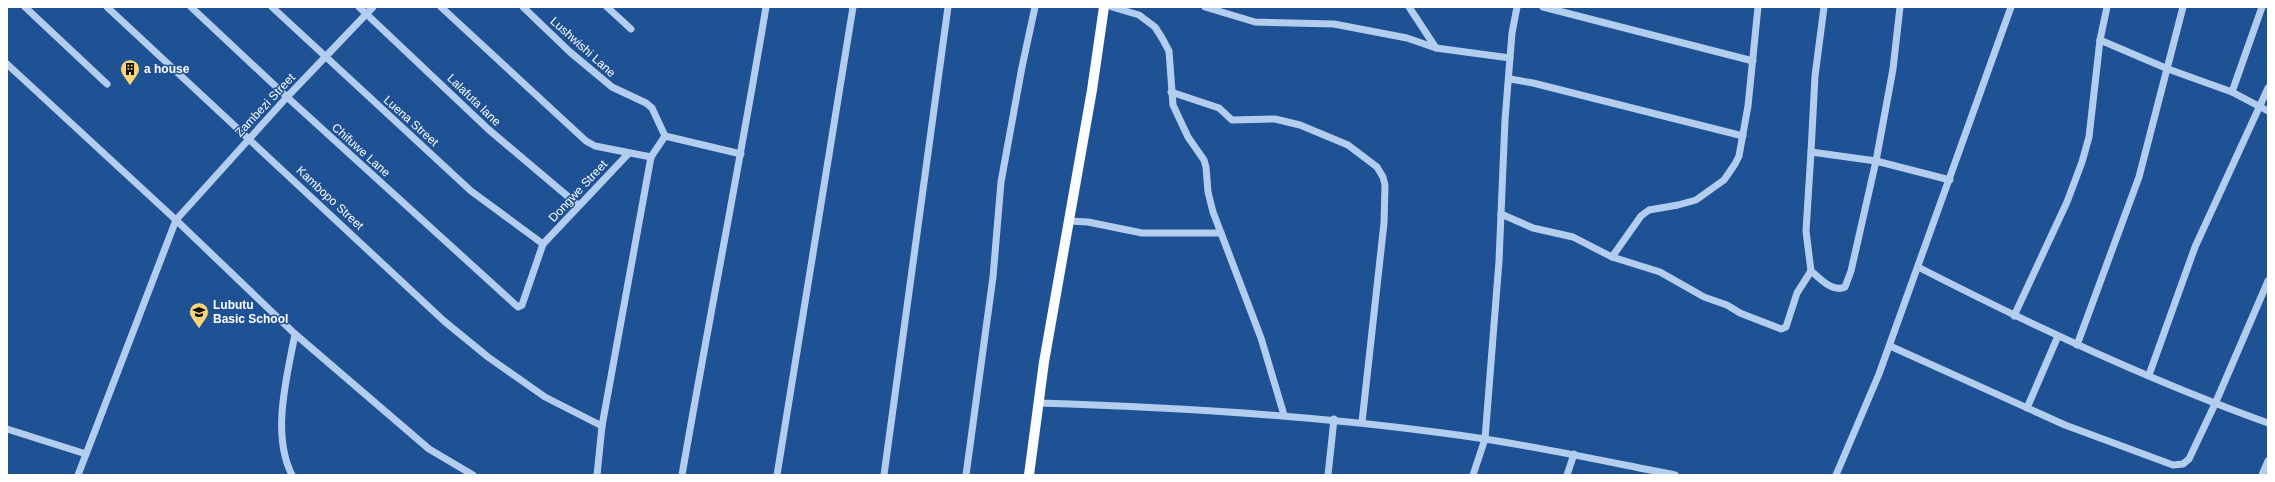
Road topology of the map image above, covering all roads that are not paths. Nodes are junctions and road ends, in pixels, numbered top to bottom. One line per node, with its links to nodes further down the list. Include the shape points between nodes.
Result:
1 (25, 7): 37 (street)
2 (107, 7): 46 (street, Kambopo Street)
3 (190, 7): 41 (street, Chifuwe Lane)
4 (272, 7): 31 (street, Luena Street)
5 (359, 7): 27 (street, Lalafuta lane)
6 (373, 7): 27 (street, Zambezi Street)
7 (441, 7): 48 (street, via 586,141 595,146)
8 (523, 7): 44 (street, Lushwishi Lane, via 570,52 612,87 652,108)
9 (607, 7): 28 (street)
10 (766, 7): 49 (street)
11 (853, 7): 88 (street)
12 (948, 7): 89 (street)
13 (1035, 7): 90 (street, via 1001,182 993,277)
14 (1104, 7): 56 (main road)
15 (1112, 7): 39 (street, via 1139,15 1159,32 1168,51)
16 (1205, 7): 30 (street, via 1255,22 1334,24 1407,38)
17 (1409, 7): 30 (street)
18 (1517, 7): 32 (street)
19 (1543, 7): 33 (street)
20 (1758, 7): 33 (street)
21 (1824, 7): 47 (street, via 1814,76)
22 (1900, 7): 51 (street)
23 (2011, 7): 52 (street, via 1999,35)
24 (2107, 7): 29 (street)
25 (2183, 7): 35 (street)
26 (2262, 7): 40 (street)
27 (367, 14): 31 (street, Zambezi Street); 53 (street, Lalafuta lane, via 488,129)
28 (631, 29)
29 (2100, 40): 35 (street); 63 (street, via 2089,137 2082,162 2067,202)
30 (1436, 48): 32 (street)
31 (326, 58): 41 (street, Zambezi Street); 58 (street, Luena Street, via 471,191)
32 (1510, 58): 36 (street)
33 (1753, 61): 45 (street)
34 (7, 64): 55 (street)
35 (2168, 69): 40 (street); 66 (street, via 2137,185)
36 (1510, 79): 45 (street); 54 (street, via 1504,132)
37 (107, 84)
38 (2268, 88): 42 (street)
39 (1171, 92): 57 (street, via 1173,106 1182,127 1204,160 1208,192); 74 (street, via 1219,108 1232,120 1275,119 1300,125 1348,145 1376,167 1383,177 1384,223)
40 (2232, 92): 42 (street)
41 (287, 98): 46 (street, Zambezi Street); 58 (street, Chifuwe Lane, via 518,307 522,305)
42 (2260, 107): 43 (street); 68 (street, via 2195,247)
43 (2268, 111)
44 (665, 136): 49 (street); 50 (street)
45 (1743, 136): 59 (street, via 1738,156 1724,180 1688,203 1649,210 1641,216)
46 (250, 138): 55 (street, Zambezi Street); 76 (street, Kambopo Street, via 444,321 488,357 545,397)
47 (1811, 152): 51 (street); 61 (street, via 1806,231)
48 (629, 153): 50 (street); 53 (street, Dongwe Street)
49 (741, 154): 87 (street)
50 (651, 157): 76 (street)
51 (1876, 161): 52 (street); 61 (street, via 1858,246 1845,287 1839,289 1828,285)
52 (1950, 180): 60 (street)
53 (578, 205): 58 (street, Dongwe Street)
54 (1501, 214): 59 (street, via 1533,228 1573,236); 78 (street)
55 (176, 220): 64 (street); 79 (street)
56 (1069, 221): 57 (street, via 1088,222 1142,234); 69 (main road)
57 (1221, 232): 72 (street, via 1260,338)
58 (543, 244)
59 (1612, 257): 61 (street, via 1660,272 1704,297 1781,329 1786,327 1797,293)
60 (1918, 267): 63 (street); 67 (street)
61 (1811, 271)
62 (2268, 281): 70 (street)
63 (2014, 316): 65 (street)
64 (295, 334): 84 (street, via 281,425 282,447); 85 (street, via 429,448)
65 (2058, 336): 66 (street); 71 (street)
66 (2077, 344): 68 (street)
67 (1890, 346): 71 (street); 96 (street)
68 (2149, 375): 70 (street, via 2189,395)
69 (1039, 403): 72 (street); 91 (main road)
70 (2215, 404): 71 (street, via 2189,459 2183,464 2173,465 2065,425); 75 (street)
71 (2027, 408)
72 (1284, 415): 73 (street)
73 (1334, 419): 74 (street); 92 (street)
74 (1362, 422): 78 (street)
75 (2268, 423)
76 (602, 426): 86 (street)
77 (7, 429): 79 (street)
78 (1485, 439): 80 (street); 93 (street)
79 (86, 454): 83 (street)
80 (1574, 454): 82 (street); 94 (street)
81 (2268, 462): 97 (street)
82 (1658, 474): 95 (street)
83 (78, 475)
84 (292, 475)
85 (473, 475)
86 (597, 475)
87 (682, 475)
88 (777, 475)
89 (884, 475)
90 (966, 475)
91 (1029, 475)
92 (1328, 475)
93 (1473, 475)
94 (1567, 475)
95 (1675, 475)
96 (1836, 475)
97 (2262, 475)

